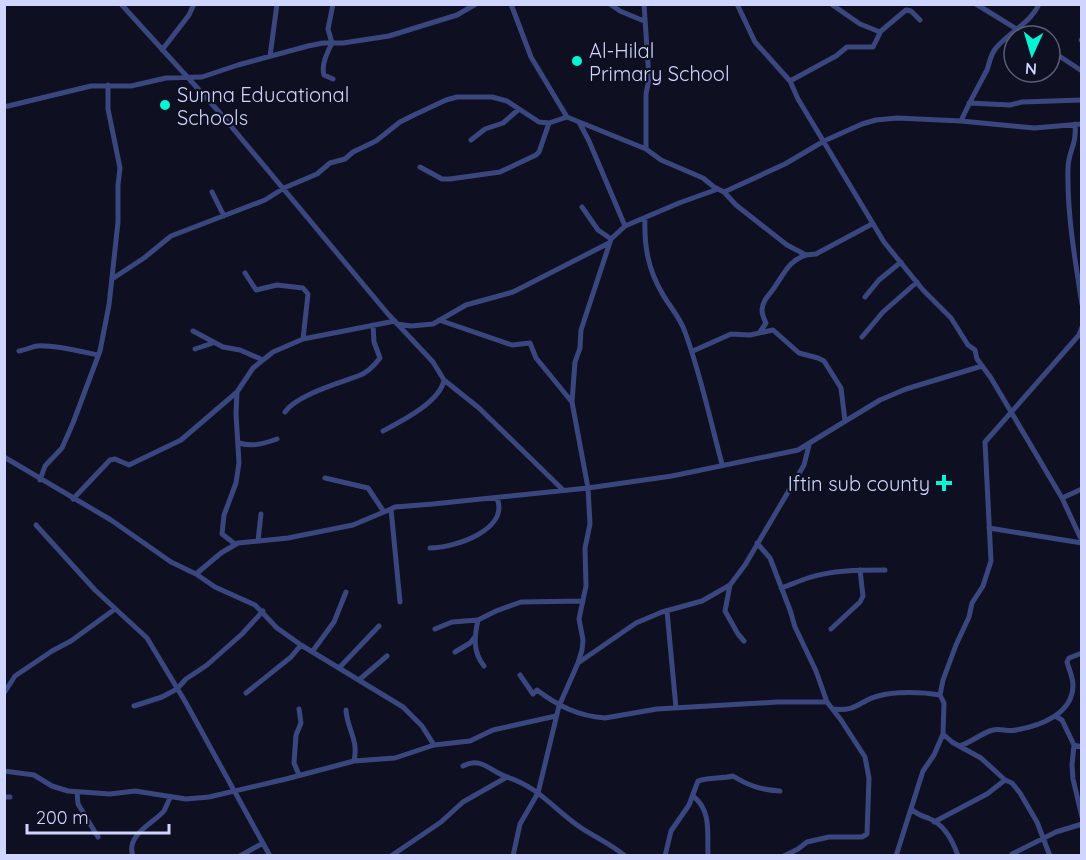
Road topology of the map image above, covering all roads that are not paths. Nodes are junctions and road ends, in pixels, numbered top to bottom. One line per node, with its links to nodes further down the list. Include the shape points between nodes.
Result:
1 (121, 4): 20 (street)
2 (194, 4): 20 (street)
3 (277, 4): 21 (street)
4 (333, 4): 19 (street, via 328,29)
5 (476, 4): 19 (street, via 457,15 388,36)
6 (511, 4): 32 (street, via 531,57)
7 (610, 4): 14 (street)
8 (644, 4): 14 (street)
9 (737, 4): 26 (street, via 755,42)
10 (831, 4): 17 (street)
11 (976, 4): 15 (street)
12 (1039, 4): 16 (street)
13 (920, 20): 17 (street, via 906,10)
14 (644, 21): 39 (street, via 649,79)
15 (1010, 24)
16 (1023, 24)
17 (880, 32): 26 (street, via 873,47 847,46)
18 (1002, 42): 29 (street, via 991,55)
19 (332, 43): 21 (street); 25 (street, via 323,71)
20 (162, 50): 24 (street)
21 (270, 56): 24 (street)
22 (1062, 58): 23 (street)
23 (1082, 71)
24 (189, 78): 27 (street); 41 (street)
25 (333, 80)
26 (789, 81): 38 (street)
27 (108, 86): 30 (street, via 83,87); 53 (street, via 108,109 120,168)
28 (1082, 100): 29 (street)
29 (969, 103): 33 (street)
30 (4, 107)
31 (518, 110): 35 (street); 37 (street); 41 (street, via 507,101 492,97 452,98 407,118 345,159)
32 (567, 117): 34 (street); 35 (street)
33 (961, 121): 36 (street, via 1034,128); 38 (street, via 876,120)
34 (579, 122): 39 (street); 48 (street)
35 (549, 123): 40 (street, via 539,152 500,172 442,179)
36 (1078, 124): 56 (street, via 1068,161 1068,187)
37 (471, 140)
38 (824, 141): 42 (street, via 785,164); 47 (street)
39 (646, 149): 42 (street)
40 (420, 167)
41 (284, 188): 45 (street); 58 (street)
42 (721, 191): 46 (street); 50 (street, via 771,233)
43 (212, 192): 45 (street)
44 (582, 207): 49 (street)
45 (224, 216): 53 (street, via 164,240)
46 (645, 218): 48 (street); 69 (street, via 646,255 651,271 682,323)
47 (872, 224): 50 (street, via 816,254); 51 (street)
48 (625, 226): 49 (street)
49 (610, 241): 57 (street, via 513,292 466,305); 75 (street, via 581,330)
50 (806, 255): 62 (street, via 785,269 765,300 762,312 766,323)
51 (901, 262): 54 (street); 55 (street)
52 (245, 273): 65 (street, via 256,290 277,285 303,288 308,294)
53 (112, 279): 70 (street)
54 (917, 282): 63 (street); 72 (street, via 951,318)
55 (865, 297)
56 (1082, 304)
57 (439, 320): 58 (street, via 424,326); 75 (street, via 512,345 530,343 536,358)
58 (396, 323): 59 (street); 73 (street, via 433,362)
59 (373, 326): 65 (street); 76 (street, via 380,358 373,367)
60 (1082, 327): 64 (street)
61 (193, 331): 66 (street)
62 (759, 333): 69 (street, via 731,334); 78 (street, via 772,330 799,353 824,362 841,388)
63 (862, 337)
64 (1080, 338): 77 (street)
65 (303, 339): 71 (street, via 273,351)
66 (215, 343): 67 (street); 71 (street)
67 (195, 349)
68 (19, 351): 70 (street, via 39,346)
69 (693, 351): 84 (street)
70 (98, 355): 86 (street, via 67,438 45,466)
71 (263, 360): 74 (street)
72 (982, 366): 77 (street); 78 (street, via 906,388)
73 (444, 380): 79 (street, via 427,403); 89 (street)
74 (237, 392): 81 (street); 92 (street, via 175,444 129,465 110,460)
75 (572, 402): 87 (street)
76 (285, 412)
77 (1012, 413): 91 (street); 97 (street, via 986,442)
78 (844, 422): 82 (street)
79 (383, 431)
80 (277, 439): 81 (street, via 260,445)
81 (238, 443): 101 (street, via 236,483 224,515 222,534)
82 (809, 445): 84 (street); 100 (street, via 804,465)
83 (6, 460): 86 (street)
84 (722, 464): 87 (street)
85 (325, 478): 94 (street, via 368,488)
86 (40, 480): 92 (street)
87 (588, 488): 89 (street); 109 (street, via 590,524)
88 (1082, 489): 91 (street)
89 (563, 490): 90 (street)
90 (497, 498): 93 (street); 102 (street, via 499,513 489,529 443,548)
91 (1062, 498): 99 (street)
92 (73, 499): 105 (street)
93 (391, 509): 94 (street); 110 (street)
94 (384, 512): 98 (street, via 353,525)
95 (261, 514): 98 (street)
96 (36, 525): 111 (street)
97 (989, 528): 99 (street); 133 (street, via 991,561)
98 (258, 541): 101 (street)
99 (1082, 542)
100 (758, 543): 106 (street); 107 (street, via 770,558)
101 (235, 544): 105 (street)
102 (430, 548)
103 (860, 570): 104 (street); 107 (street, via 809,578); 117 (street, via 860,602)
104 (885, 570)
105 (196, 574): 112 (street)
106 (730, 585): 113 (street, via 702,601); 119 (street, via 725,611)
107 (781, 588): 134 (street)
108 (346, 592): 121 (street, via 334,622)
109 (583, 601): 114 (street, via 521,602); 125 (street, via 579,619 583,640)
110 (400, 602)
111 (115, 609): 130 (street, via 147,638); 131 (street, via 15,676)
112 (263, 611): 120 (street, via 277,628); 130 (street)
113 (667, 611): 125 (street, via 636,623); 137 (street)
114 (478, 620): 116 (street, via 452,622); 118 (street)
115 (379, 626): 127 (street)
116 (435, 629)
117 (831, 629)
118 (474, 638): 122 (street); 126 (street, via 478,659)
119 (744, 641)
120 (301, 645): 121 (street); 132 (street)
121 (312, 652): 127 (street)
122 (455, 652)
123 (1082, 653): 142 (street, via 1067,662 1073,683)
124 (387, 656): 129 (street)
125 (578, 663): 136 (street)
126 (484, 666)
127 (339, 668): 129 (street)
128 (520, 675): 136 (street, via 533,694 537,690)
129 (359, 680): 144 (street, via 403,707)
130 (177, 689): 135 (street); 154 (street)
131 (4, 693)
132 (246, 693)
133 (940, 695): 139 (street, via 886,694 844,710); 143 (street, via 944,703)
134 (827, 702): 137 (street); 139 (street)
135 (134, 706)
136 (559, 706): 137 (street, via 605,718); 141 (street)
137 (676, 708)
138 (299, 709): 151 (street, via 301,723 294,763)
139 (833, 709): 176 (street, via 861,751 868,769 867,834 807,842)
140 (346, 710): 148 (street, via 353,731)
141 (556, 716): 144 (street, via 493,730 470,741); 157 (street)
142 (1058, 717): 145 (street); 146 (street, via 1017,730 992,730)
143 (943, 734): 146 (street); 160 (street, via 923,771)
144 (434, 745): 148 (street, via 395,758)
145 (1074, 745): 147 (street); 161 (street, via 1073,779)
146 (959, 746): 153 (street, via 981,758)
147 (1082, 747)
148 (354, 761): 151 (street)
149 (463, 766): 152 (street, via 478,762)
150 (4, 771): 156 (street, via 34,775 60,790)
151 (299, 776): 154 (street)
152 (507, 777): 157 (street); 171 (street, via 463,802 441,822)
153 (1005, 780): 162 (street, via 981,798); 165 (street, via 1020,793)
154 (234, 791): 159 (street, via 209,797); 166 (street)
155 (780, 791): 158 (street, via 752,787 734,776 698,781)
156 (77, 792): 159 (street, via 135,791); 164 (street, via 78,804)
157 (538, 793): 172 (street, via 520,824); 173 (street, via 576,824)
158 (693, 796): 174 (street, via 671,831); 175 (street, via 706,812)
159 (170, 798): 168 (street, via 163,811 139,833 132,847)
160 (911, 809): 162 (street); 177 (street)
161 (1082, 818)
162 (934, 822): 178 (street, via 952,840)
163 (1082, 824): 165 (street)
164 (98, 837)
165 (1044, 838): 167 (street); 179 (street)
166 (263, 843): 169 (street); 170 (street)
167 (1012, 854)
168 (133, 855)
169 (240, 855)
170 (270, 855)
171 (391, 855)
172 (513, 855)
173 (625, 855)
174 (665, 855)
175 (708, 855)
176 (784, 855)
177 (896, 855)
178 (958, 855)
179 (1050, 855)

